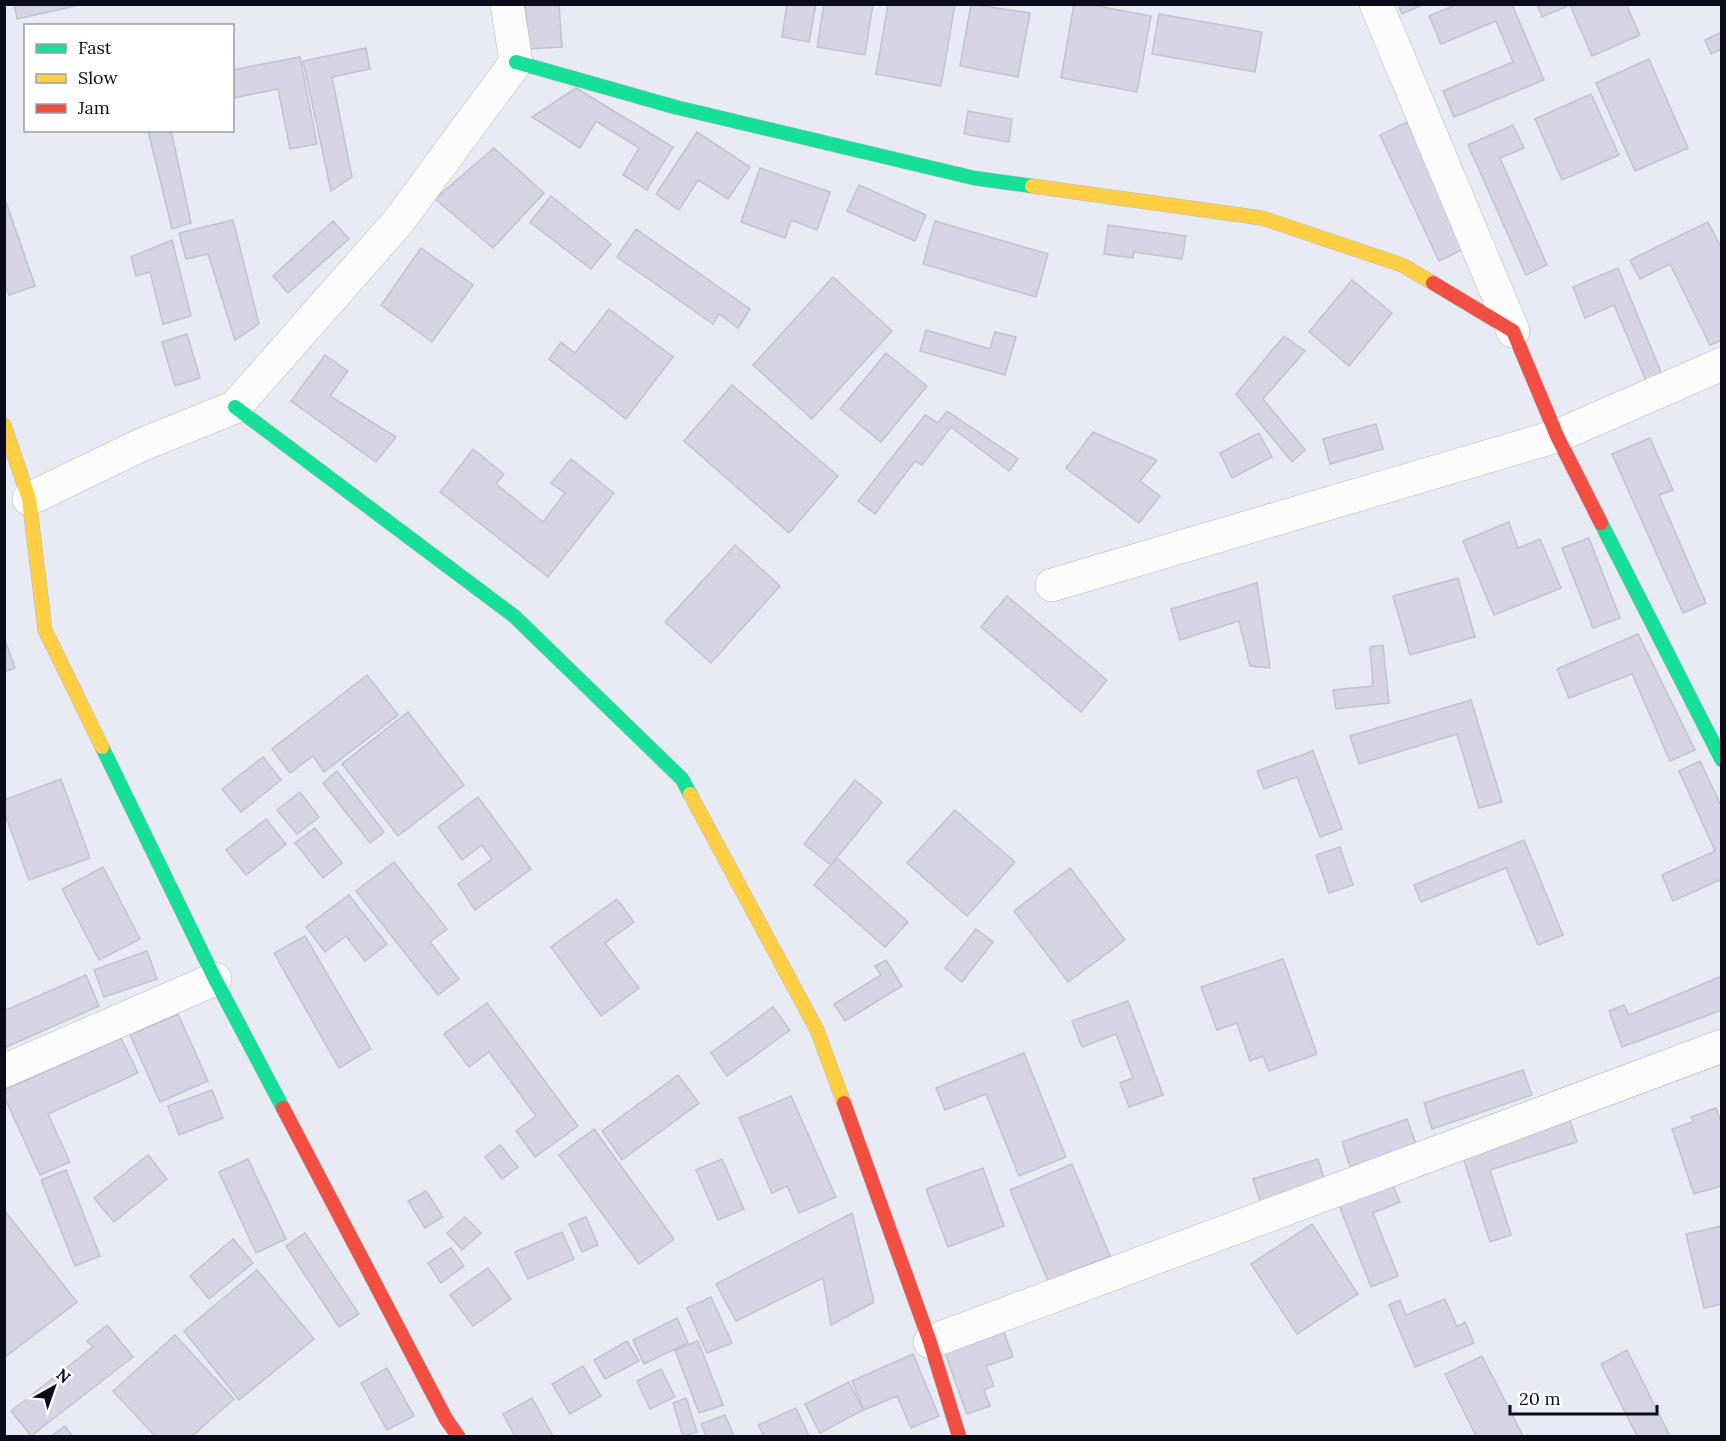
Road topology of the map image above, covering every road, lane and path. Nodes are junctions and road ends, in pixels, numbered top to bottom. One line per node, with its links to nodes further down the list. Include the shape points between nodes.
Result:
1 (507, 4): 3 (street)
2 (1376, 4): 4 (street)
3 (516, 62): 4 (street, via 675,106 975,178 1262,218 1402,265); 6 (street, via 398,222)
4 (1513, 331): 8 (street)
5 (1722, 364): 8 (street)
6 (235, 407): 9 (street, via 141,445); 15 (street, via 514,616 682,779 817,1030)
7 (4, 425): 9 (street)
8 (1557, 436): 10 (street); 11 (street)
9 (28, 499): 12 (street, via 45,630)
10 (1052, 585)
11 (1722, 760)
12 (214, 979): 14 (street); 16 (street)
13 (1722, 1046): 15 (street)
14 (4, 1071)
15 (930, 1342): 17 (street)
16 (458, 1437)
17 (958, 1437)

